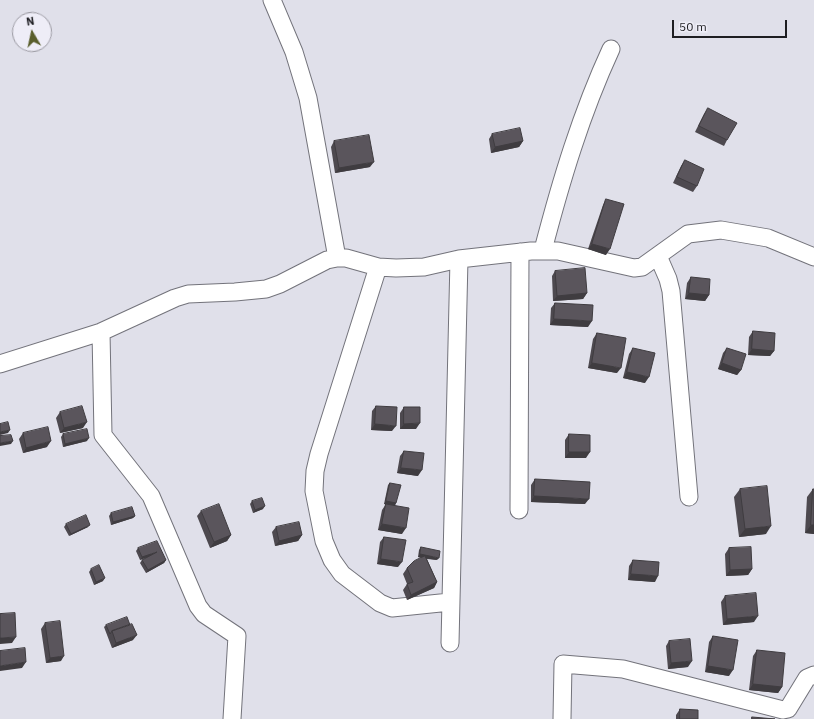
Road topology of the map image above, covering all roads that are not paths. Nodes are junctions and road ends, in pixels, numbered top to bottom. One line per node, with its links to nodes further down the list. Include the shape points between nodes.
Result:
1 (272, 0): 7 (street, via 294,52 308,98)
2 (611, 49): 3 (street, via 572,148)
3 (542, 250): 4 (street); 5 (street, via 558,251 634,268 647,266)
4 (520, 252): 8 (street); 13 (street)
5 (658, 256): 6 (street, via 688,234 721,230 768,238); 12 (street, via 671,291)
6 (814, 257)
7 (337, 258): 9 (street); 10 (street, via 327,260 266,289 188,294 175,298)
8 (459, 259): 9 (street, via 424,267); 14 (street)
9 (378, 267): 14 (street, via 315,471 314,491 324,541 332,560 342,574 392,608)
10 (101, 332): 11 (street); 17 (street, via 102,435 151,496 198,606 204,614 237,636)
11 (0, 364)
12 (689, 497)
13 (519, 510)
14 (450, 602): 15 (street)
15 (450, 643)
16 (814, 675): 18 (street, via 806,678 788,709 783,710 623,669 563,664)
17 (232, 719)
18 (562, 719)

